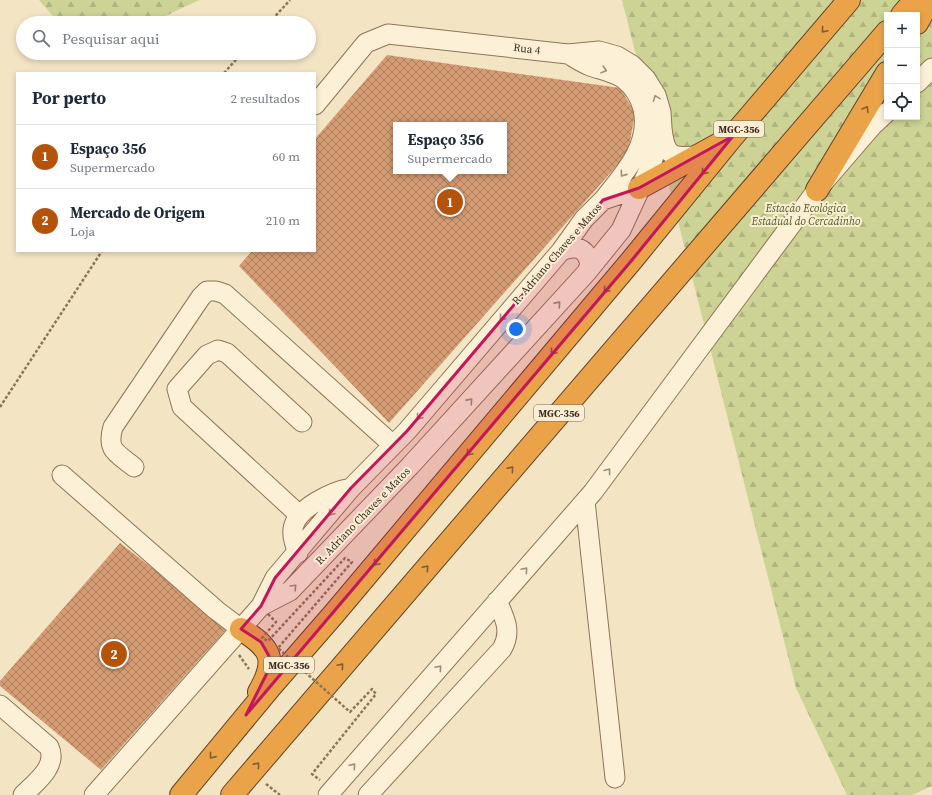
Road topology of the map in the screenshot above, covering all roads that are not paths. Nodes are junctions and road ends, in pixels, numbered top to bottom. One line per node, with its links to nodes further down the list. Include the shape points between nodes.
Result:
1 (849, 0): 14 (highway, MGC-356, one-way to 14)
2 (914, 0): 4 (highway)
3 (930, 0): 5 (highway)
4 (904, 12)
5 (920, 18)
6 (884, 35): 39 (highway, MGC-356, one-way to 6)
7 (568, 54): 11 (street, Rua 4, via 388,34 366,43); 13 (street, one-way to 7, via 656,95 646,79 632,65 617,56 599,51); 18 (street, Rua 4, one-way to 18, via 623,79 633,87 640,98 646,125 643,139 628,167)
8 (932, 68): 10 (street)
9 (884, 78): 17 (highway, one-way to 9)
10 (920, 80)
11 (316, 104)
12 (884, 115): 17 (street)
13 (662, 128): 15 (street, via 666,149 672,154 679,157); 16 (street, via 652,163)
14 (732, 136): 15 (highway); 33 (highway, MGC-356, one-way to 33, via 632,260)
15 (696, 156): 16 (highway)
16 (639, 188): 18 (street, R. Adriano Chaves e Matos); 20 (street, R. Adriano Chaves e Matos, via 621,230)
17 (817, 190): 26 (street, one-way to 17)
18 (603, 200): 19 (street, R. Adriano Chaves e Matos, via 584,219)
19 (561, 251): 20 (street, via 570,247 585,252 590,264); 22 (street, R. Adriano Chaves e Matos, one-way to 22)
20 (587, 272): 30 (street, R. Adriano Chaves e Matos, one-way to 20, via 290,591 424,451)
21 (302, 422): 27 (street, via 227,353 218,350 207,355 177,389 182,407 295,511)
22 (393, 445): 23 (street, via 225,294 207,291 113,427 110,438 112,449); 25 (street, R. Adriano Chaves e Matos)
23 (134, 467)
24 (62, 475): 31 (street)
25 (351, 488): 27 (street, via 331,494); 28 (street, R. Adriano Chaves e Matos, one-way to 28)
26 (585, 501): 29 (street, one-way to 26); 34 (street)
27 (302, 513): 28 (street, via 293,530)
28 (298, 553): 30 (street, R. Adriano Chaves e Matos, via 275,578)
29 (497, 601): 35 (street, one-way to 29); 40 (street, via 508,630 507,641 502,649)
30 (265, 610): 31 (street, R. Adriano Chaves e Matos)
31 (241, 629): 33 (highway, via 261,642 269,656 270,669); 37 (street, R. Adriano Chaves e Matos)
32 (0, 706): 36 (street, via 49,747 52,754 50,766)
33 (246, 715): 38 (highway, MGC-356, one-way to 38)
34 (615, 778)
35 (324, 787)
36 (23, 795)
37 (94, 795)
38 (181, 795)
39 (232, 795)
40 (368, 795)

